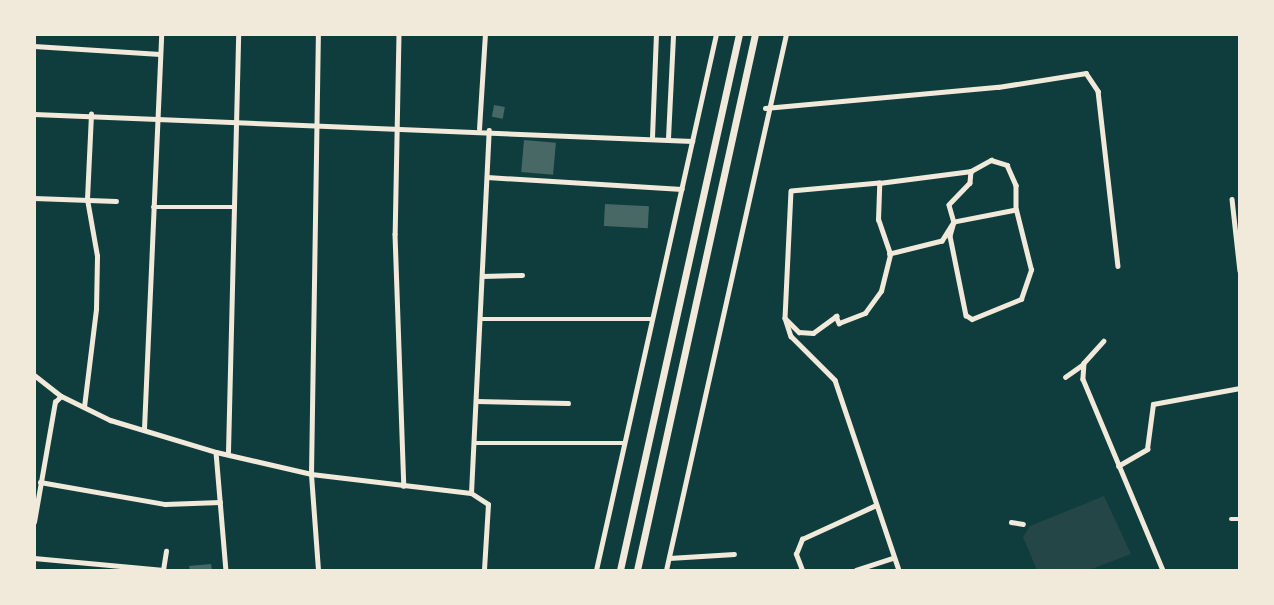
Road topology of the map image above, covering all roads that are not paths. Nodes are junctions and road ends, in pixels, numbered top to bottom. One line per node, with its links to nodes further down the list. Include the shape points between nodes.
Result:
1 (161, 34): 13 (street)
2 (238, 34): 18 (street)
3 (318, 34): 19 (street)
4 (399, 34): 20 (street)
5 (485, 34): 21 (street)
6 (656, 34): 23 (street)
7 (673, 34): 24 (street)
8 (716, 34): 25 (street)
9 (739, 34): 82 (main road)
10 (755, 34): 83 (main road)
11 (786, 34): 14 (street)
12 (34, 46): 13 (street)
13 (160, 54): 17 (street)
14 (765, 108): 39 (street, via 998,87 1086,73 1098,91); 75 (street)
15 (34, 114): 16 (street)
16 (91, 114): 17 (street); 31 (street)
17 (156, 116): 18 (street); 34 (street)
18 (236, 120): 19 (street); 35 (street)
19 (314, 127): 20 (street); 61 (street)
20 (398, 127): 21 (street); 63 (street, via 395,234)
21 (479, 129): 22 (street)
22 (489, 130): 23 (street); 27 (street)
23 (652, 137): 24 (street)
24 (668, 138): 25 (street)
25 (692, 141): 29 (street)
26 (971, 171): 28 (street); 36 (street, via 991,160 1007,165 1016,184); 37 (street, via 970,183 948,205)
27 (487, 177): 29 (street); 42 (street)
28 (879, 183): 38 (street, via 878,220); 43 (street, via 791,191)
29 (682, 189): 45 (street)
30 (34, 198): 31 (street)
31 (87, 199): 33 (street); 54 (street, via 97,256)
32 (1232, 199): 40 (street)
33 (116, 201)
34 (153, 207): 35 (street); 55 (street)
35 (235, 207): 59 (street)
36 (1016, 210): 37 (street); 37 (street, via 1031,270 1021,299 972,319 966,315 950,236)
37 (954, 222): 38 (street, via 942,241)
38 (890, 254): 43 (street, via 882,291 865,313 839,322 836,316 813,333 799,332)
39 (1118, 266)
40 (1239, 271)
41 (522, 275): 42 (street)
42 (482, 276): 44 (street)
43 (785, 318): 66 (street, via 791,336 835,380)
44 (480, 320): 45 (street); 52 (street)
45 (653, 320): 57 (street)
46 (1104, 341): 47 (street)
47 (1084, 363): 49 (street); 60 (street, via 1083,379)
48 (34, 375): 51 (street)
49 (1065, 378)
50 (1239, 388): 60 (street, via 1153,404 1147,449)
51 (61, 396): 54 (street); 62 (street, via 55,402)
52 (477, 401): 53 (street); 56 (street)
53 (568, 403)
54 (84, 407): 55 (street)
55 (144, 429): 58 (street)
56 (475, 443): 57 (street); 64 (street)
57 (625, 443): 81 (street)
58 (216, 452): 59 (street); 65 (street)
59 (228, 452): 61 (street)
60 (1118, 466): 88 (street)
61 (311, 474): 63 (street); 79 (street)
62 (40, 483): 65 (street, via 165,504); 69 (street)
63 (404, 486): 64 (street)
64 (471, 493): 80 (street, via 488,504)
65 (220, 502): 78 (street)
66 (874, 506): 76 (street); 85 (street, via 802,539 796,554)
67 (1231, 519): 68 (street)
68 (1239, 519)
69 (34, 522)
70 (1011, 522): 71 (street)
71 (1023, 524)
72 (166, 551): 77 (street)
73 (734, 554): 75 (street)
74 (34, 558): 77 (street)
75 (669, 558): 84 (street)
76 (894, 558): 86 (street); 87 (street)
77 (163, 570)
78 (226, 570)
79 (318, 570)
80 (484, 570)
81 (596, 570)
82 (620, 570)
83 (637, 570)
84 (666, 570)
85 (802, 570)
86 (856, 570)
87 (899, 570)
88 (1163, 570)

